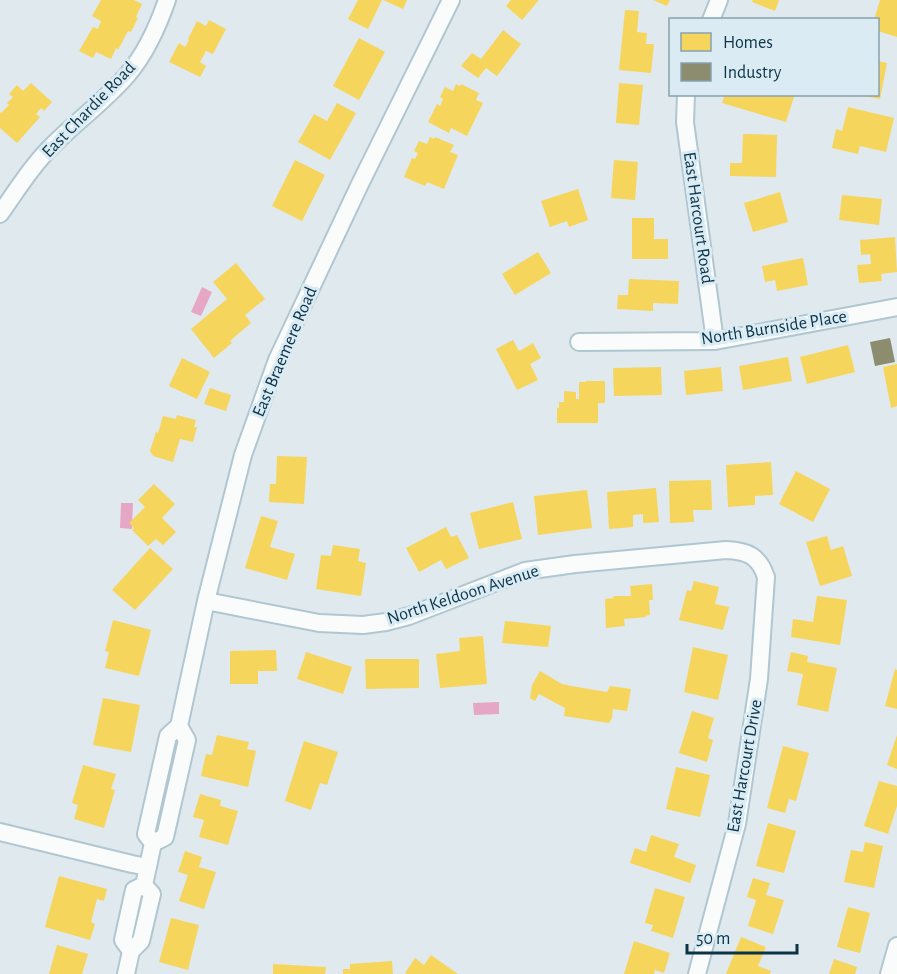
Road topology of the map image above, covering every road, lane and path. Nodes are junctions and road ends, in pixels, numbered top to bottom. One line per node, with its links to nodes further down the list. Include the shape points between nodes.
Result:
1 (167, 0): 6 (street, East Chardie Road, via 149,42 129,73 52,145)
2 (450, 0): 11 (street, East Braemere Road, via 277,360 243,455)
3 (719, 0): 4 (street)
4 (712, 18)
5 (686, 96): 8 (street, East Harcourt Road, via 685,122)
6 (0, 214)
7 (897, 306): 8 (street, North Burnside Place)
8 (714, 341): 9 (street, North Burnside Place)
9 (579, 342)
10 (755, 558): 11 (street, North Keldoon Avenue, via 741,550 726,550 525,571 409,616 363,625 319,622); 16 (street, East Harcourt Drive, via 766,577 759,679 737,825)
11 (206, 601): 13 (street, East Braemere Road, via 179,726 168,736 146,834 153,843)
12 (0, 832): 13 (street)
13 (148, 867): 15 (street, East Braemere Road, via 144,885 152,894 141,941 131,951)
14 (897, 946): 17 (street)
15 (126, 974)
16 (697, 974)
17 (889, 974)

